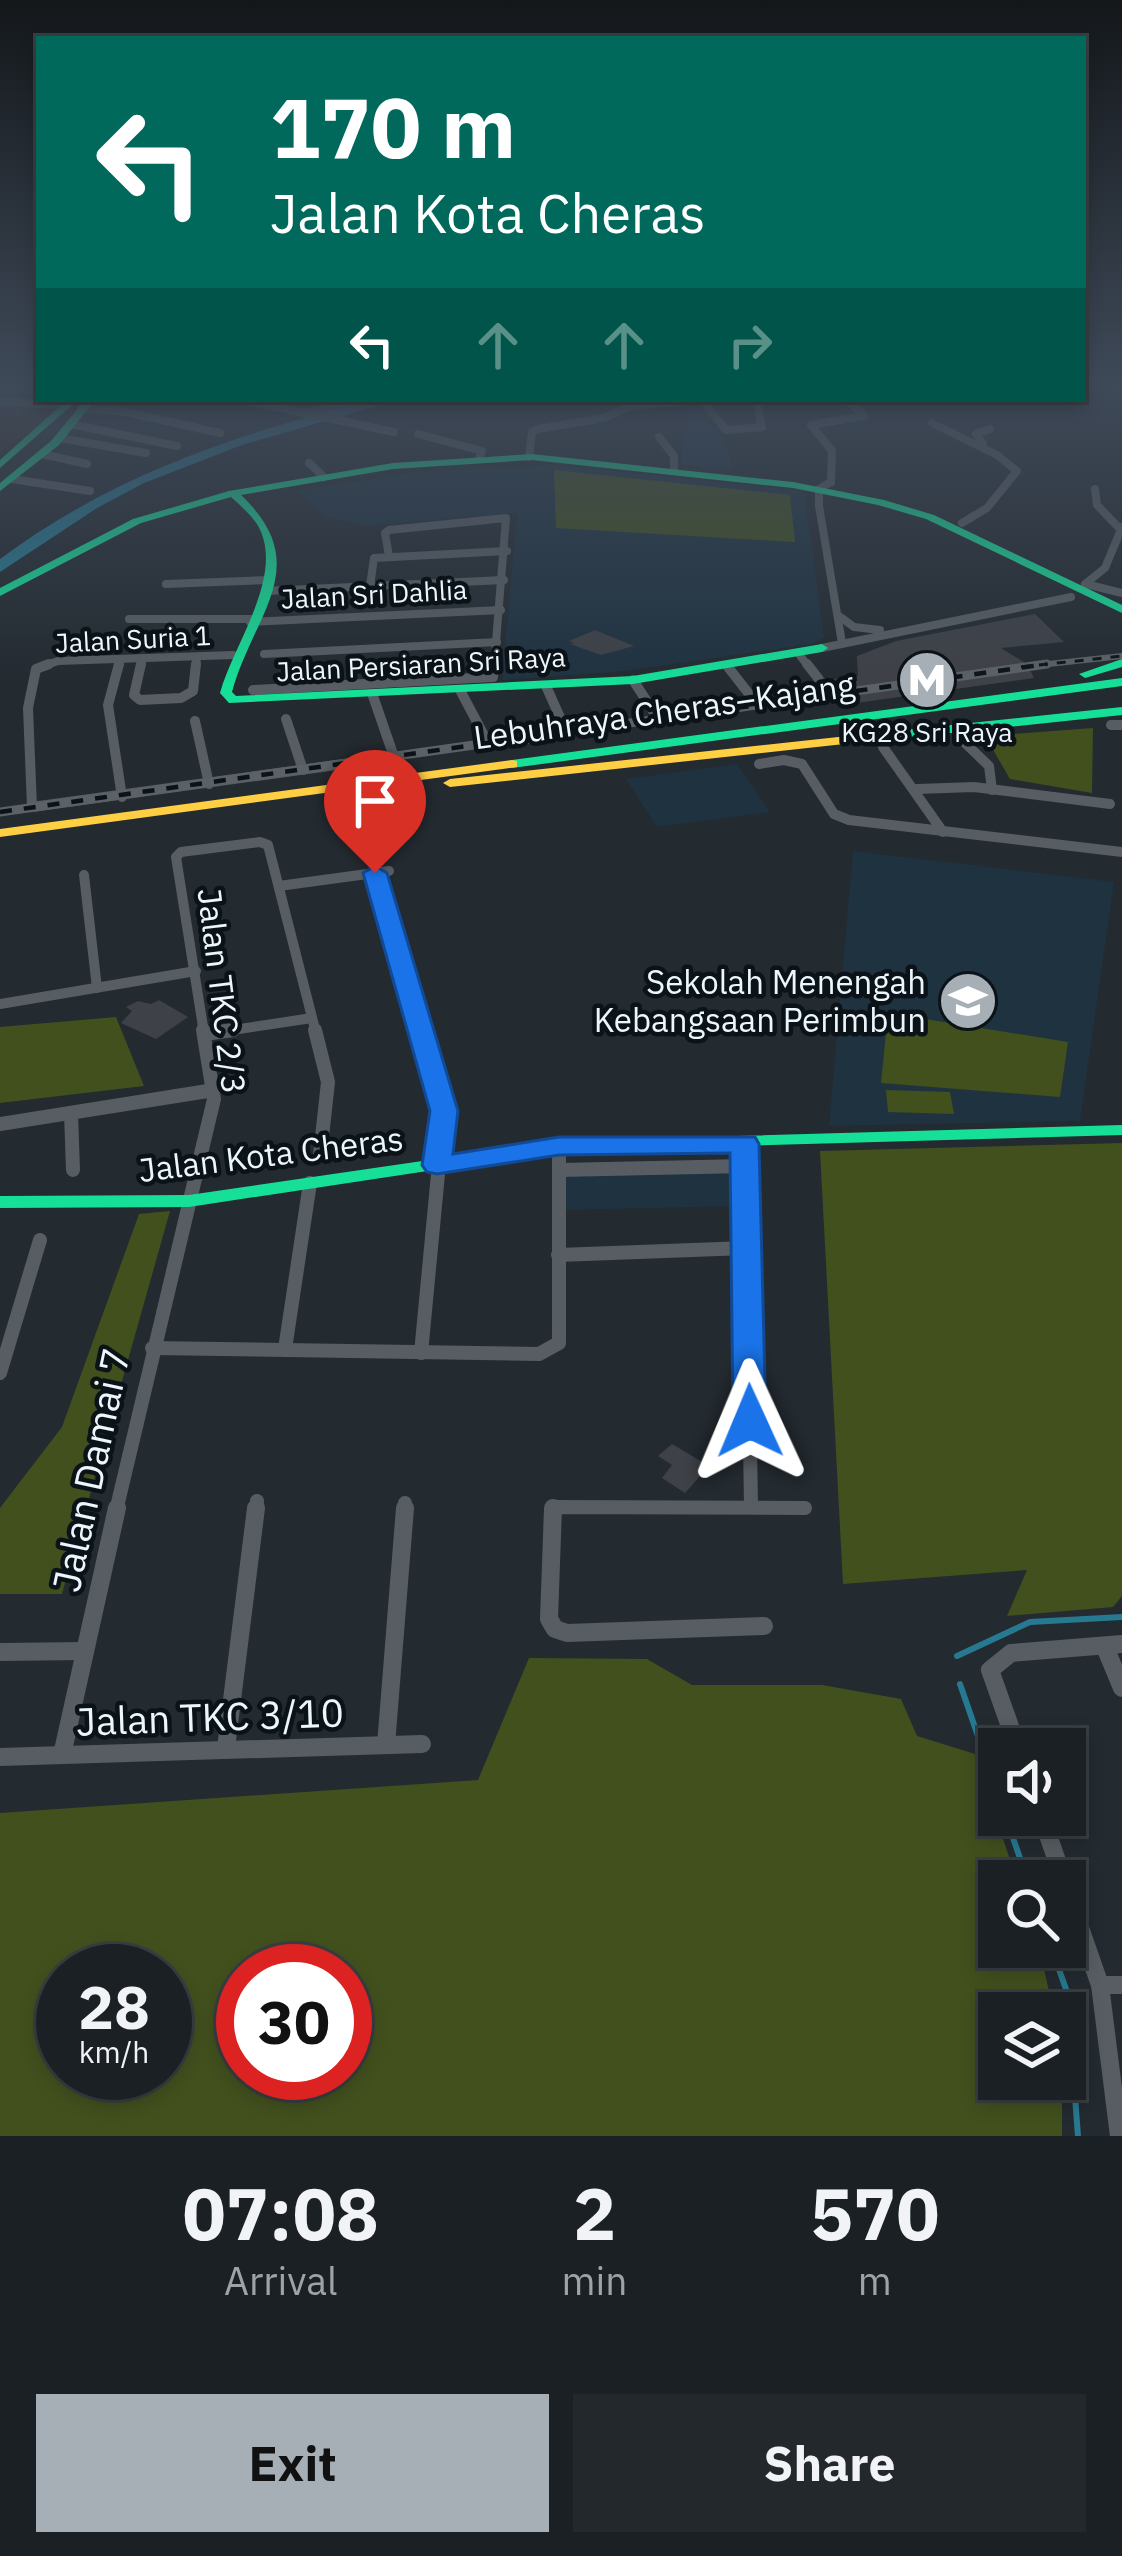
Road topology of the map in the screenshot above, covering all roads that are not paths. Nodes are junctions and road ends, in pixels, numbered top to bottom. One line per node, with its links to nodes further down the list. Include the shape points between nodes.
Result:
1 (67, 487): 7 (street)
2 (267, 487): 9 (main road)
3 (791, 487): 8 (main road)
4 (828, 487): 8 (street)
5 (1004, 487): 10 (street)
6 (1095, 489): 11 (street, via 1097,506)
7 (89, 490)
8 (827, 492): 10 (main road); 18 (main road, via 931,517); 22 (street)
9 (233, 493): 16 (main road, via 268,532); 19 (main road, via 152,515)
10 (962, 523): 18 (main road)
11 (1121, 528): 18 (street, via 1109,563)
12 (507, 551): 13 (street); 13 (street, via 506,518 499,517 389,530); 14 (street)
13 (389, 556): 17 (street, via 371,560)
14 (504, 580): 17 (street); 21 (street)
15 (166, 584): 16 (street)
16 (267, 585): 17 (street); 25 (main road, Jalan Persiaran Sri Raya)
17 (370, 586)
18 (1082, 591): 20 (main road); 26 (street); 28 (street)
19 (0, 597)
20 (1122, 601)
21 (501, 610): 23 (street, Jalan Sri Dahlia); 27 (street)
22 (838, 615): 26 (street, via 861,630); 28 (street)
23 (372, 616): 25 (street, Jalan Sri Dahlia); 30 (street)
24 (129, 619): 25 (street, Jalan Sri Dahlia)
25 (251, 621): 33 (main road, Jalan Persiaran Sri Raya)
26 (893, 629): 28 (street)
27 (497, 643): 30 (street); 44 (street, via 494,676)
28 (842, 643): 29 (street, Jalan Persiaran Sri Raya)
29 (822, 648): 31 (main road, Jalan Persiaran Sri Raya)
30 (375, 649): 32 (street)
31 (798, 653): 37 (main road, Jalan Persiaran Sri Raya); 38 (street)
32 (264, 654)
33 (233, 656): 34 (street, Jalan Suria 1); 44 (main road, Jalan Persiaran Sri Raya, via 226,693 233,700)
34 (196, 657): 35 (street, Jalan Suria 1); 35 (street, via 187,696 140,700 134,695)
35 (143, 658): 36 (street, Jalan Suria 1)
36 (121, 659): 59 (street, via 109,705); 59 (street, Jalan Suria 1, via 36,669 28,708 32,807)
37 (728, 667): 40 (main road, Jalan Persiaran Sri Raya); 45 (street)
38 (818, 678)
39 (1122, 679): 51 (main road, Lebuhraya Cheras–Kajang); 51 (main road, via 1085,674); 55 (main road, Lebuhraya Cheras–Kajang)
40 (633, 680): 41 (main road, Jalan Persiaran Sri Raya); 46 (street)
41 (546, 686): 43 (main road, Jalan Persiaran Sri Raya); 43 (street, via 567,733 487,741)
42 (253, 690): 44 (street)
43 (460, 691): 44 (main road, Jalan Persiaran Sri Raya)
44 (377, 692): 54 (street, via 396,756)
45 (753, 699)
46 (655, 714)
47 (1115, 718): 55 (main road)
48 (286, 719): 54 (street)
49 (195, 721): 56 (street)
50 (961, 740): 58 (street, via 989,766)
51 (670, 741): 62 (main road, Lebuhraya Cheras–Kajang)
52 (883, 747): 57 (street)
53 (759, 764): 61 (street, via 802,764 834,814 849,820)
54 (303, 770): 56 (street)
55 (450, 783): 63 (main road, Lebuhraya Cheras–Kajang)
56 (209, 784): 59 (street)
57 (917, 789): 58 (street); 61 (street)
58 (992, 790): 60 (street)
59 (122, 797)
60 (1110, 804)
61 (943, 832): 64 (street)
62 (0, 833)
63 (0, 847)
64 (1122, 852)
65 (84, 875): 68 (street)
66 (279, 886): 67 (street, Jalan TKC 2/3, via 268,845 260,842 176,857); 70 (street); 79 (street, via 382,872 444,1111)
67 (196, 971): 68 (street); 71 (street, Jalan TKC 2/3)
68 (97, 988): 69 (street)
69 (0, 1004)
70 (312, 1018): 71 (street); 78 (street, via 328,1082)
71 (205, 1034): 72 (street, Jalan TKC 2/3)
72 (214, 1090): 73 (street); 84 (street, Jalan TKC 2/3)
73 (71, 1113): 74 (street); 81 (street)
74 (0, 1124)
75 (1122, 1126): 76 (main road, Jalan Kota Cheras)
76 (745, 1144): 77 (main road, Jalan Kota Cheras); 80 (street)
77 (559, 1146): 79 (main road, Jalan Kota Cheras); 82 (street)
78 (320, 1155)
79 (437, 1165): 83 (main road, Jalan Kota Cheras); 91 (street)
80 (746, 1166): 82 (street); 87 (street)
81 (73, 1170)
82 (559, 1170): 88 (street)
83 (310, 1183): 84 (main road, Jalan Kota Cheras); 90 (street)
84 (189, 1201): 85 (main road, Jalan Kota Cheras); 89 (street, Jalan Damai 7)
85 (0, 1202)
86 (40, 1240): 92 (street)
87 (746, 1248): 88 (street); 95 (street)
88 (559, 1255): 91 (street, via 559,1343 539,1354)
89 (152, 1348): 90 (street); 99 (street, Jalan Damai 7)
90 (285, 1349): 91 (street)
91 (421, 1353)
92 (0, 1373)
93 (257, 1501): 105 (street)
94 (405, 1504): 104 (street)
95 (752, 1505): 96 (street); 97 (street, via 553,1507 549,1618 567,1633)
96 (805, 1508)
97 (764, 1626)
98 (1114, 1646): 101 (street); 102 (street, via 1011,1653 990,1670)
99 (85, 1651): 100 (street); 106 (street, Jalan Damai 7)
100 (0, 1652)
101 (1122, 1688)
102 (1011, 1728)
103 (422, 1744): 104 (street, Jalan TKC 3/10)
104 (386, 1745): 105 (street, Jalan TKC 3/10)
105 (226, 1748): 106 (street, Jalan TKC 3/10)
106 (62, 1755): 107 (street, Jalan TKC 3/10)
107 (0, 1757)
108 (1086, 1931): 109 (street)
109 (1111, 1985): 110 (street)
110 (1119, 2136)

